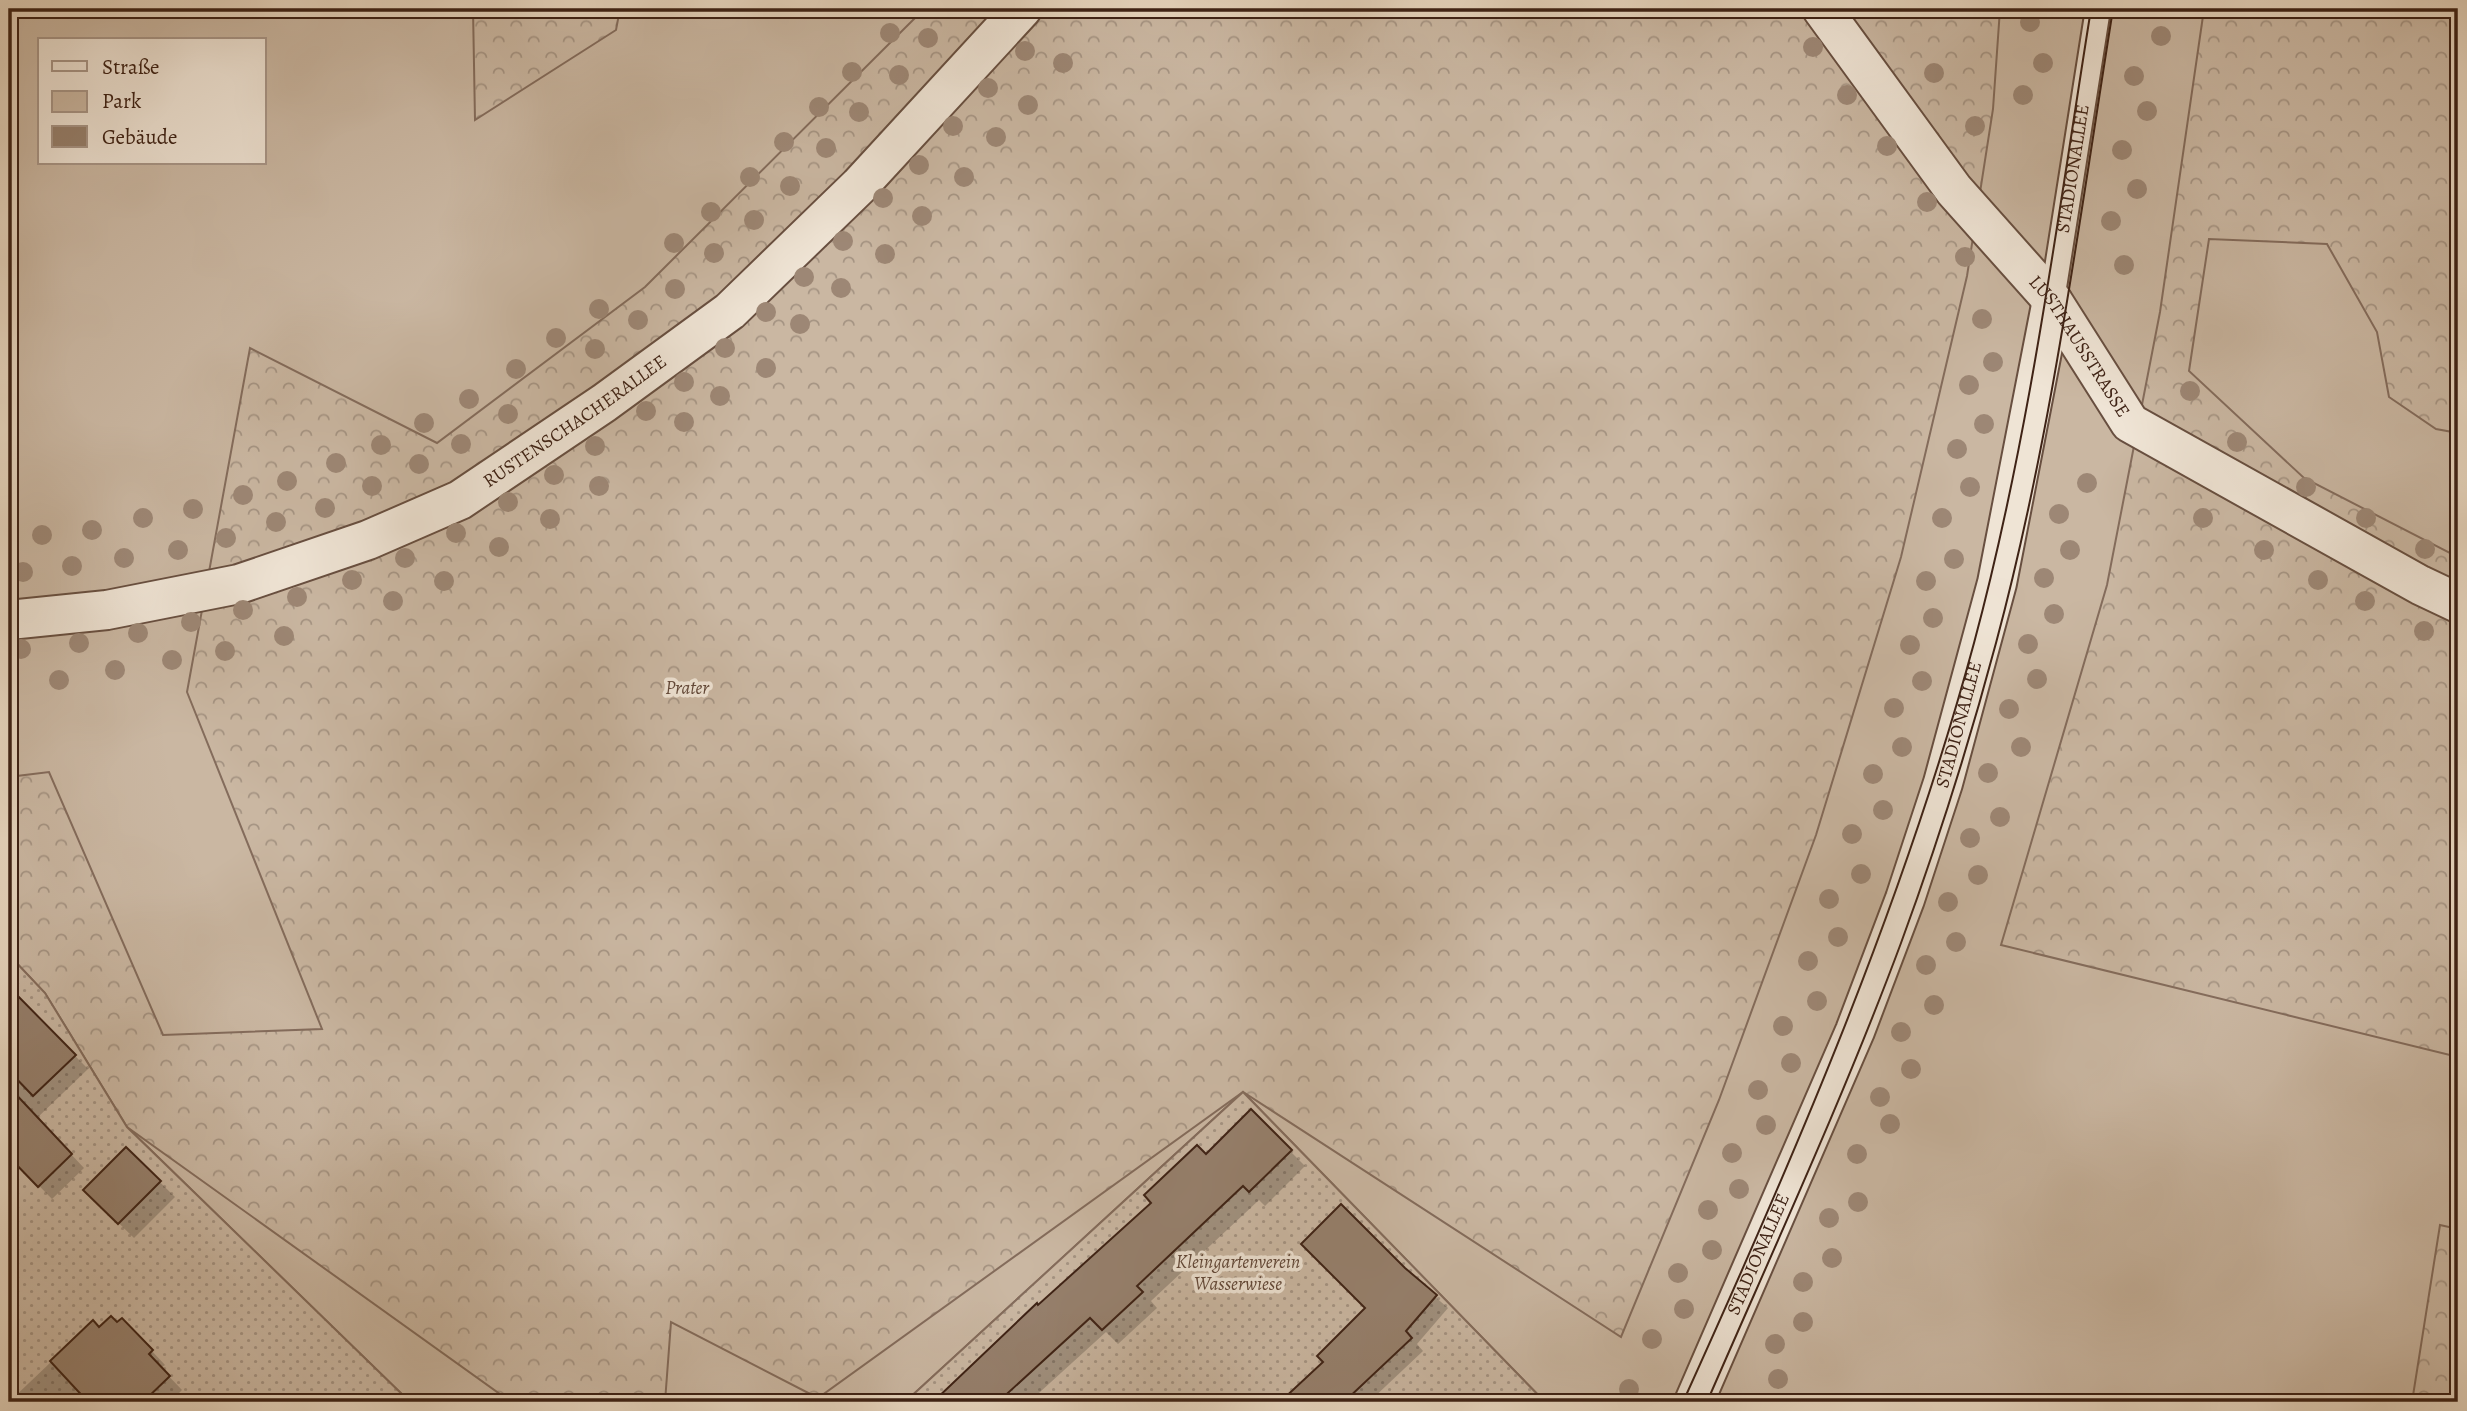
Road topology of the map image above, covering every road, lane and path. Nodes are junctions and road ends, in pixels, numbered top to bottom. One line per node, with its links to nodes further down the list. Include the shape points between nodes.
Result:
1 (1022, 9): 6 (street, RUSTENSCHACHERALLEE, via 859,186 730,311 604,404 460,500 368,540 239,584 107,610)
2 (1822, 9): 4 (street, LUSTHAUSSTRASSE, via 1954,190)
3 (2098, 9): 4 (lane, STADIONALLEE)
4 (2052, 300): 5 (street, LUSTHAUSSTRASSE, via 2130,423); 7 (street, STADIONALLEE, via 1997,583 1943,783 1855,1031)
5 (2458, 603)
6 (9, 620)
7 (1694, 1402)

